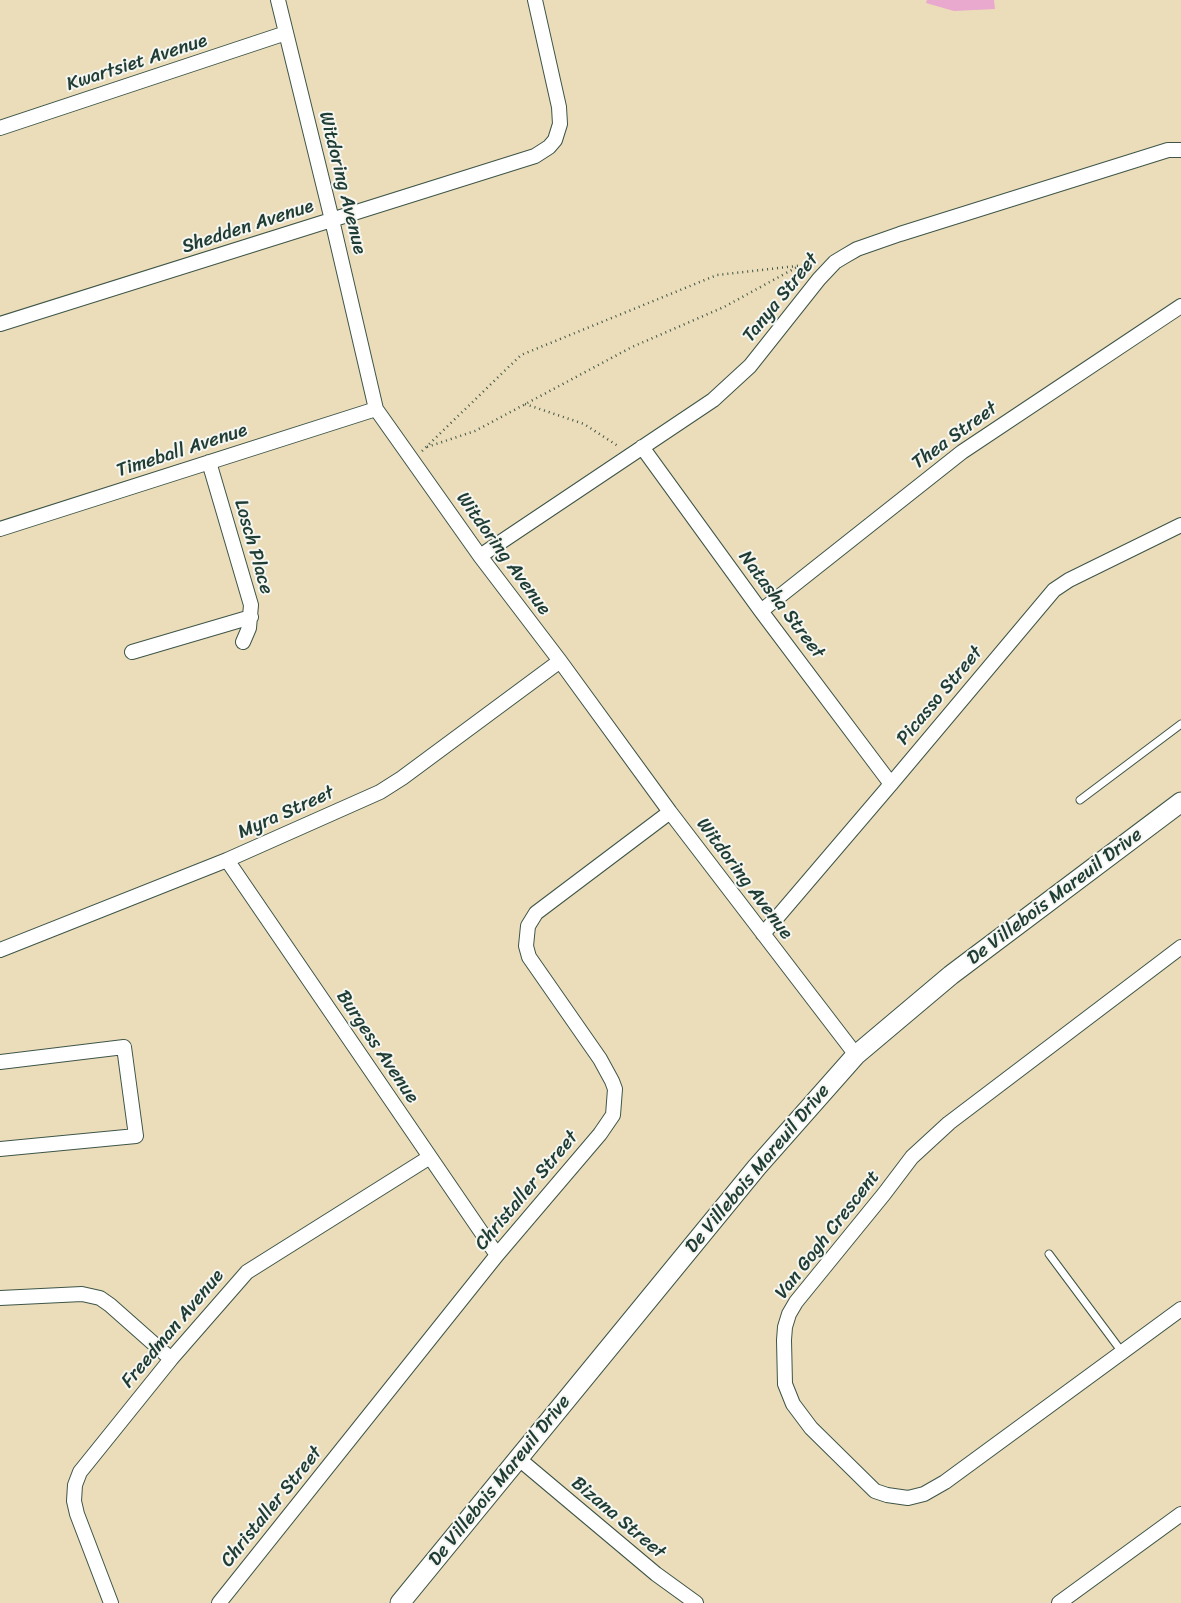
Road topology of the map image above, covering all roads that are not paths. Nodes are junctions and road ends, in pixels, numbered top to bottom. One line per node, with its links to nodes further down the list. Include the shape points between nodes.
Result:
1 (278, 0): 3 (street, Witdoring Avenue)
2 (535, 0): 6 (street, Shedden Avenue, via 559,107 560,124 549,147 535,156)
3 (286, 33): 4 (street, Kwartsiet Avenue); 6 (street, Witdoring Avenue)
4 (0, 128)
5 (1181, 150): 10 (street, Tanya Street, via 1168,150 857,249 835,262 819,279 750,366 712,400)
6 (332, 220): 8 (street, Shedden Avenue); 9 (street, Witdoring Avenue)
7 (1181, 306): 15 (street, Thea Street, via 962,452)
8 (0, 324)
9 (376, 409): 11 (street, Timeball Avenue); 14 (street, Witdoring Avenue)
10 (642, 447): 14 (street, Tanya Street); 15 (street, Natasha Street)
11 (209, 462): 13 (street, Timeball Avenue); 16 (street, Losch Place, via 251,605)
12 (1181, 525): 21 (street, Picasso Street, via 1054,590)
13 (0, 529)
14 (480, 556): 19 (street, Witdoring Avenue)
15 (761, 611): 21 (street, Natasha Street)
16 (251, 617): 17 (street, Losch Place); 18 (street)
17 (243, 642)
18 (132, 652)
19 (560, 661): 24 (street, Witdoring Avenue); 25 (street, Myra Street, via 380,792)
20 (1181, 724): 22 (lane)
21 (891, 784): 26 (street, Picasso Street)
22 (1080, 800)
23 (1181, 802): 29 (main road, De Villebois Mareuil Drive, via 951,975)
24 (670, 812): 26 (street, Witdoring Avenue); 34 (street, Christaller Street, via 536,913 528,926 526,946 529,957 612,1080 614,1106 613,1115 600,1134)
25 (227, 860): 28 (street, Myra Street); 32 (street, Burgess Avenue)
26 (763, 934): 29 (street, Witdoring Avenue)
27 (1181, 947): 37 (street, Van Gogh Crescent, via 949,1123 912,1157 789,1314 784,1340 785,1384 792,1404 811,1428 875,1491 908,1498 924,1494 945,1482)
28 (0, 950)
29 (856, 1055): 39 (main road, De Villebois Mareuil Drive, via 757,1167)
30 (0, 1062): 31 (street, via 124,1047 136,1136)
31 (0, 1149)
32 (430, 1157): 34 (street, Burgess Avenue); 38 (street, Freedman Avenue, via 247,1272)
33 (1049, 1254): 37 (lane)
34 (497, 1255): 42 (street, Christaller Street)
35 (0, 1298): 38 (street, via 82,1294 100,1298)
36 (1181, 1309): 37 (street, Van Gogh Crescent)
37 (1122, 1352)
38 (171, 1359): 41 (street, Freedman Avenue, via 80,1472 76,1485 74,1501 77,1514)
39 (519, 1459): 43 (main road, De Villebois Mareuil Drive); 44 (street, Bizana Street, via 656,1574)
40 (1181, 1514): 45 (street)
41 (111, 1603)
42 (220, 1603)
43 (400, 1603)
44 (696, 1603)
45 (1059, 1603)

